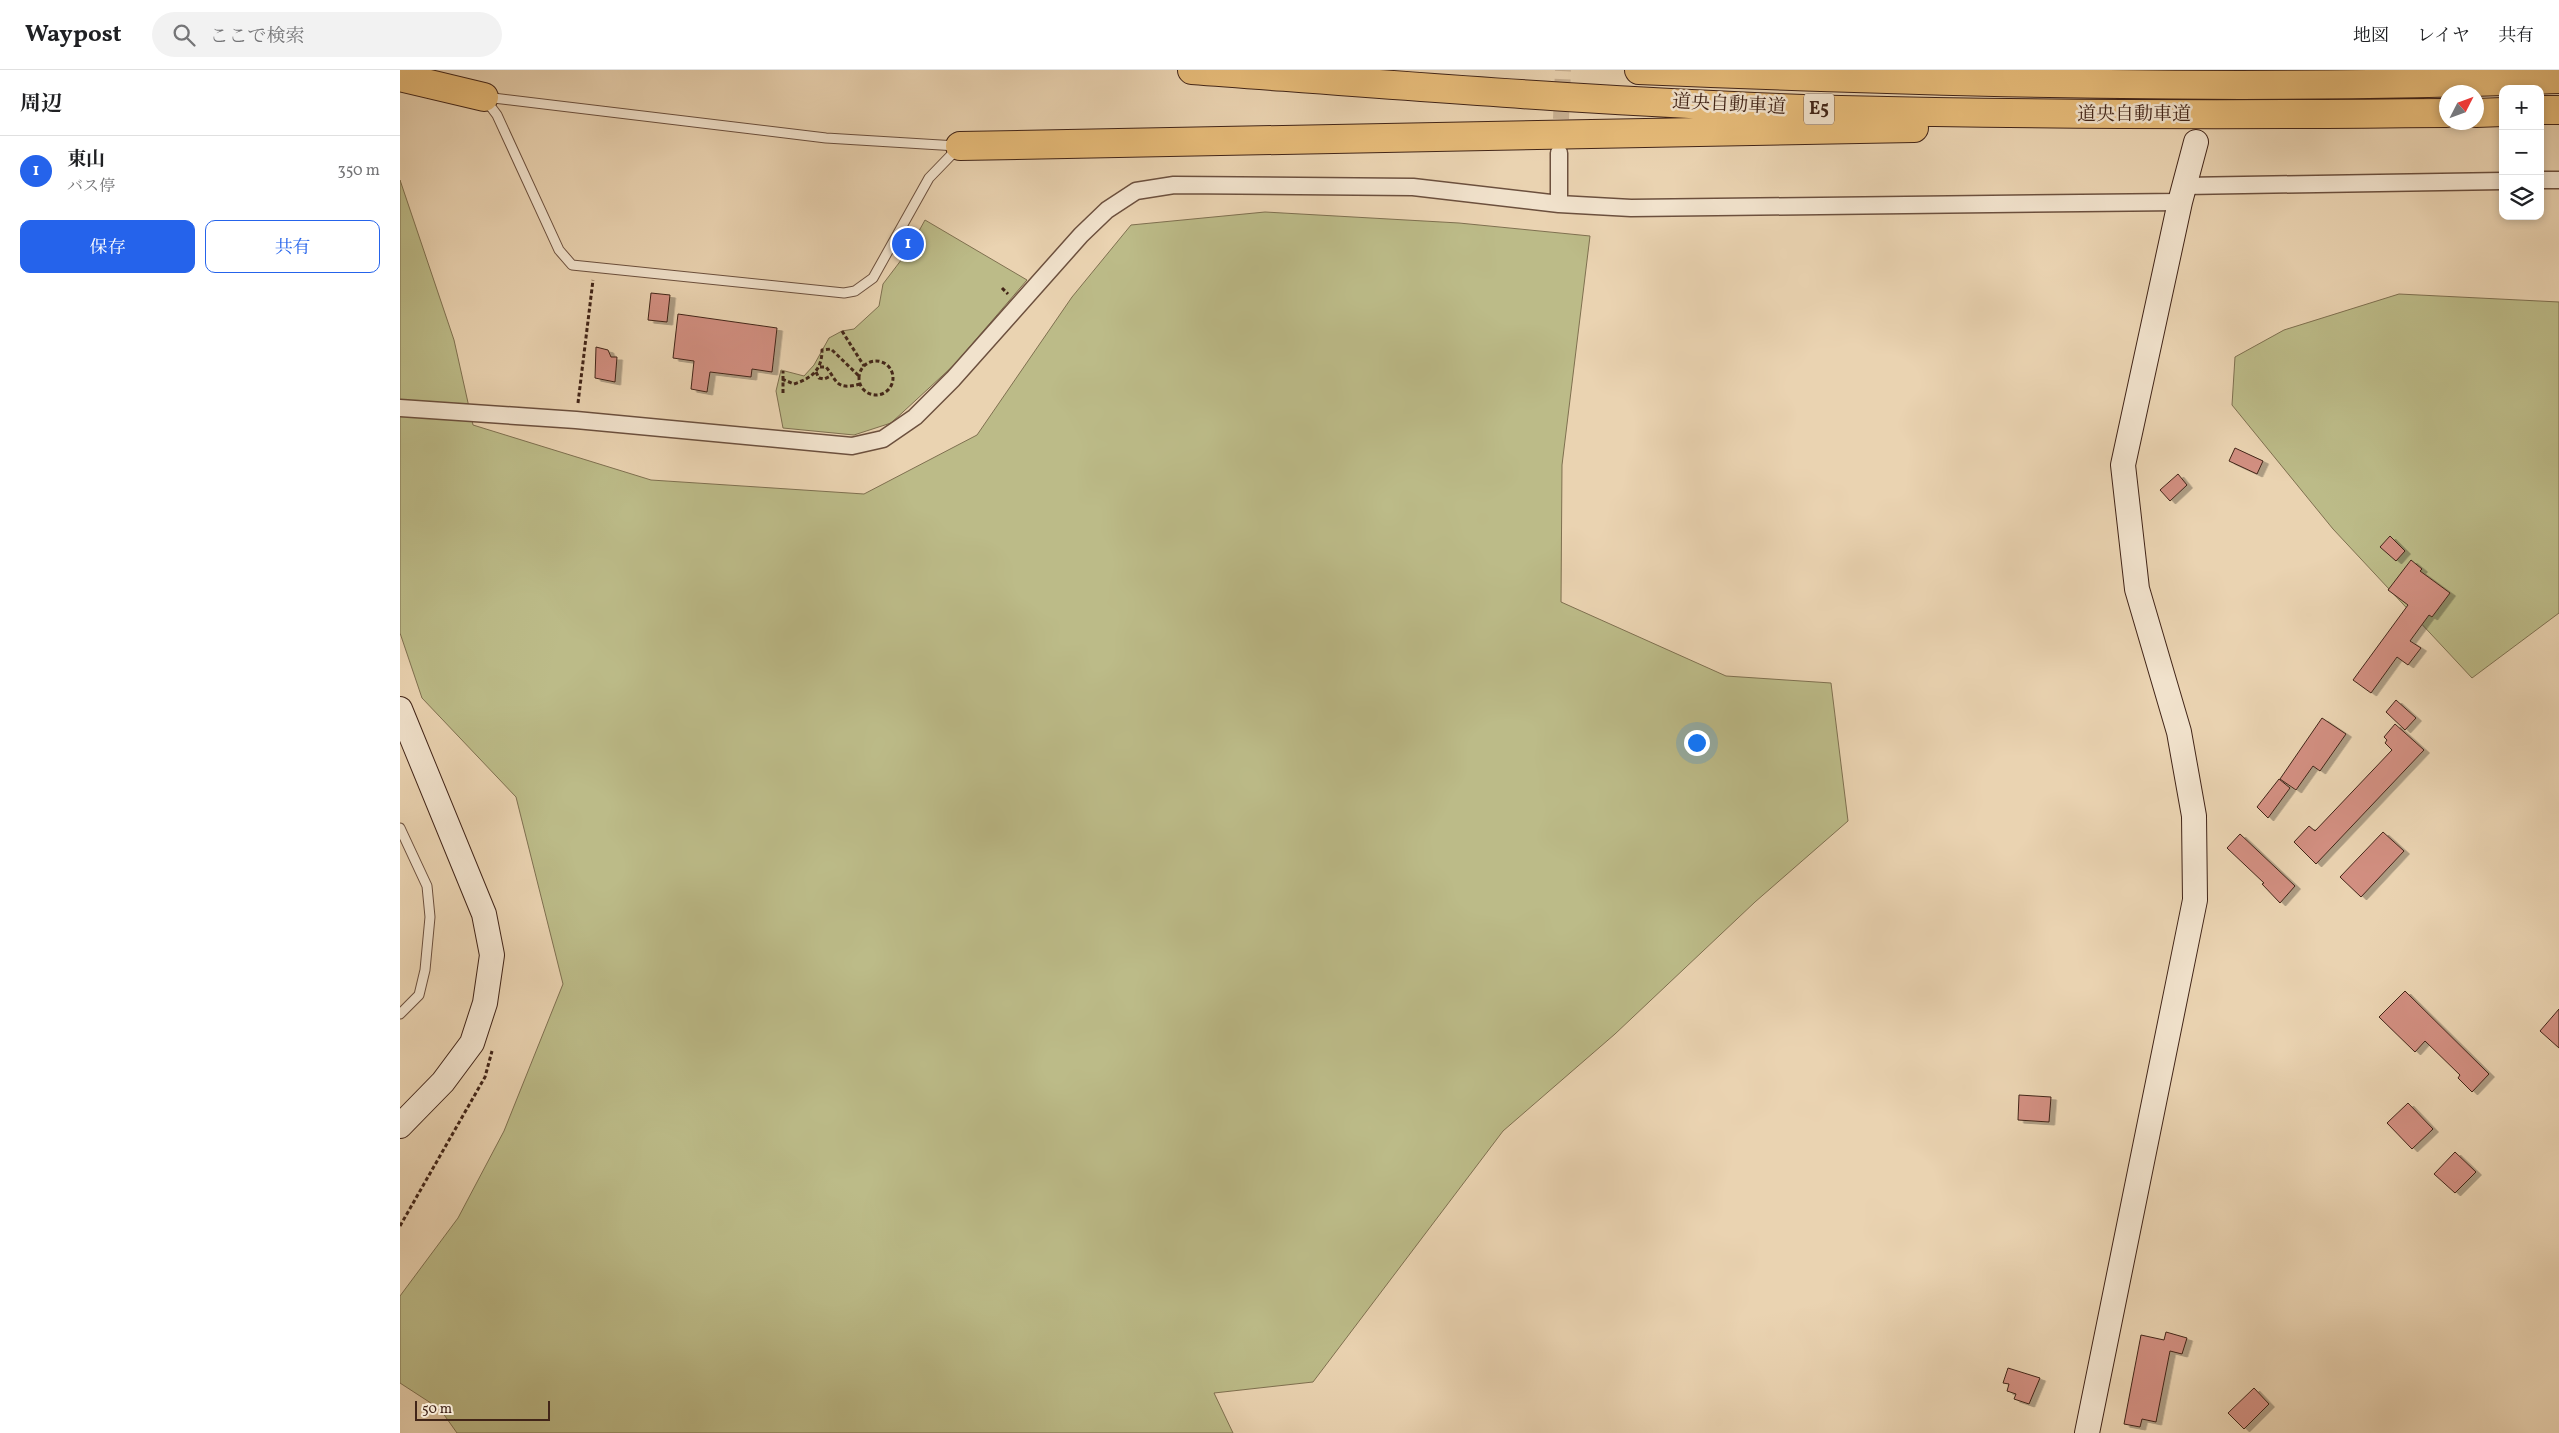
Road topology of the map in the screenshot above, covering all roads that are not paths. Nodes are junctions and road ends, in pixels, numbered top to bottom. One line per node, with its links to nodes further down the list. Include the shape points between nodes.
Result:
1 (1192, 70): 13 (highway, 道央自動車道 / E5, via 1548,97 1838,110)
2 (1639, 70): 5 (highway, 道央自動車道 / E5)
3 (1791, 70): 5 (highway)
4 (400, 77): 7 (highway)
5 (1858, 79): 6 (highway, 道央自動車道 / E5, via 2241,85)
6 (2559, 79)
7 (484, 97): 15 (lane, via 826,138); 15 (lane, via 497,114 559,250 572,265 844,293 855,291 873,278 929,178)
8 (2544, 110): 9 (highway)
9 (2559, 110)
10 (2499, 112): 12 (highway)
11 (2439, 113): 13 (highway, 道央自動車道 / E5)
12 (2484, 113)
13 (2130, 116): 15 (highway, via 1884,130)
14 (2196, 142): 20 (street)
15 (960, 146)
16 (1560, 153): 21 (street)
17 (2544, 180): 18 (street)
18 (2559, 180)
19 (2499, 181): 20 (street)
20 (2182, 194): 21 (street, via 1631,208); 27 (street, via 2123,465 2137,589 2179,732 2194,816 2195,900)
21 (1559, 204): 22 (street, via 1413,187 1174,185 1136,191 1107,210 915,417 883,439 852,446 576,420)
22 (400, 408)
23 (400, 710): 26 (street, via 484,914 492,955 485,1003 472,1043 443,1082)
24 (400, 828): 25 (lane, via 427,886 430,917 419,995)
25 (400, 1014)
26 (400, 1126)
27 (2087, 1433)

